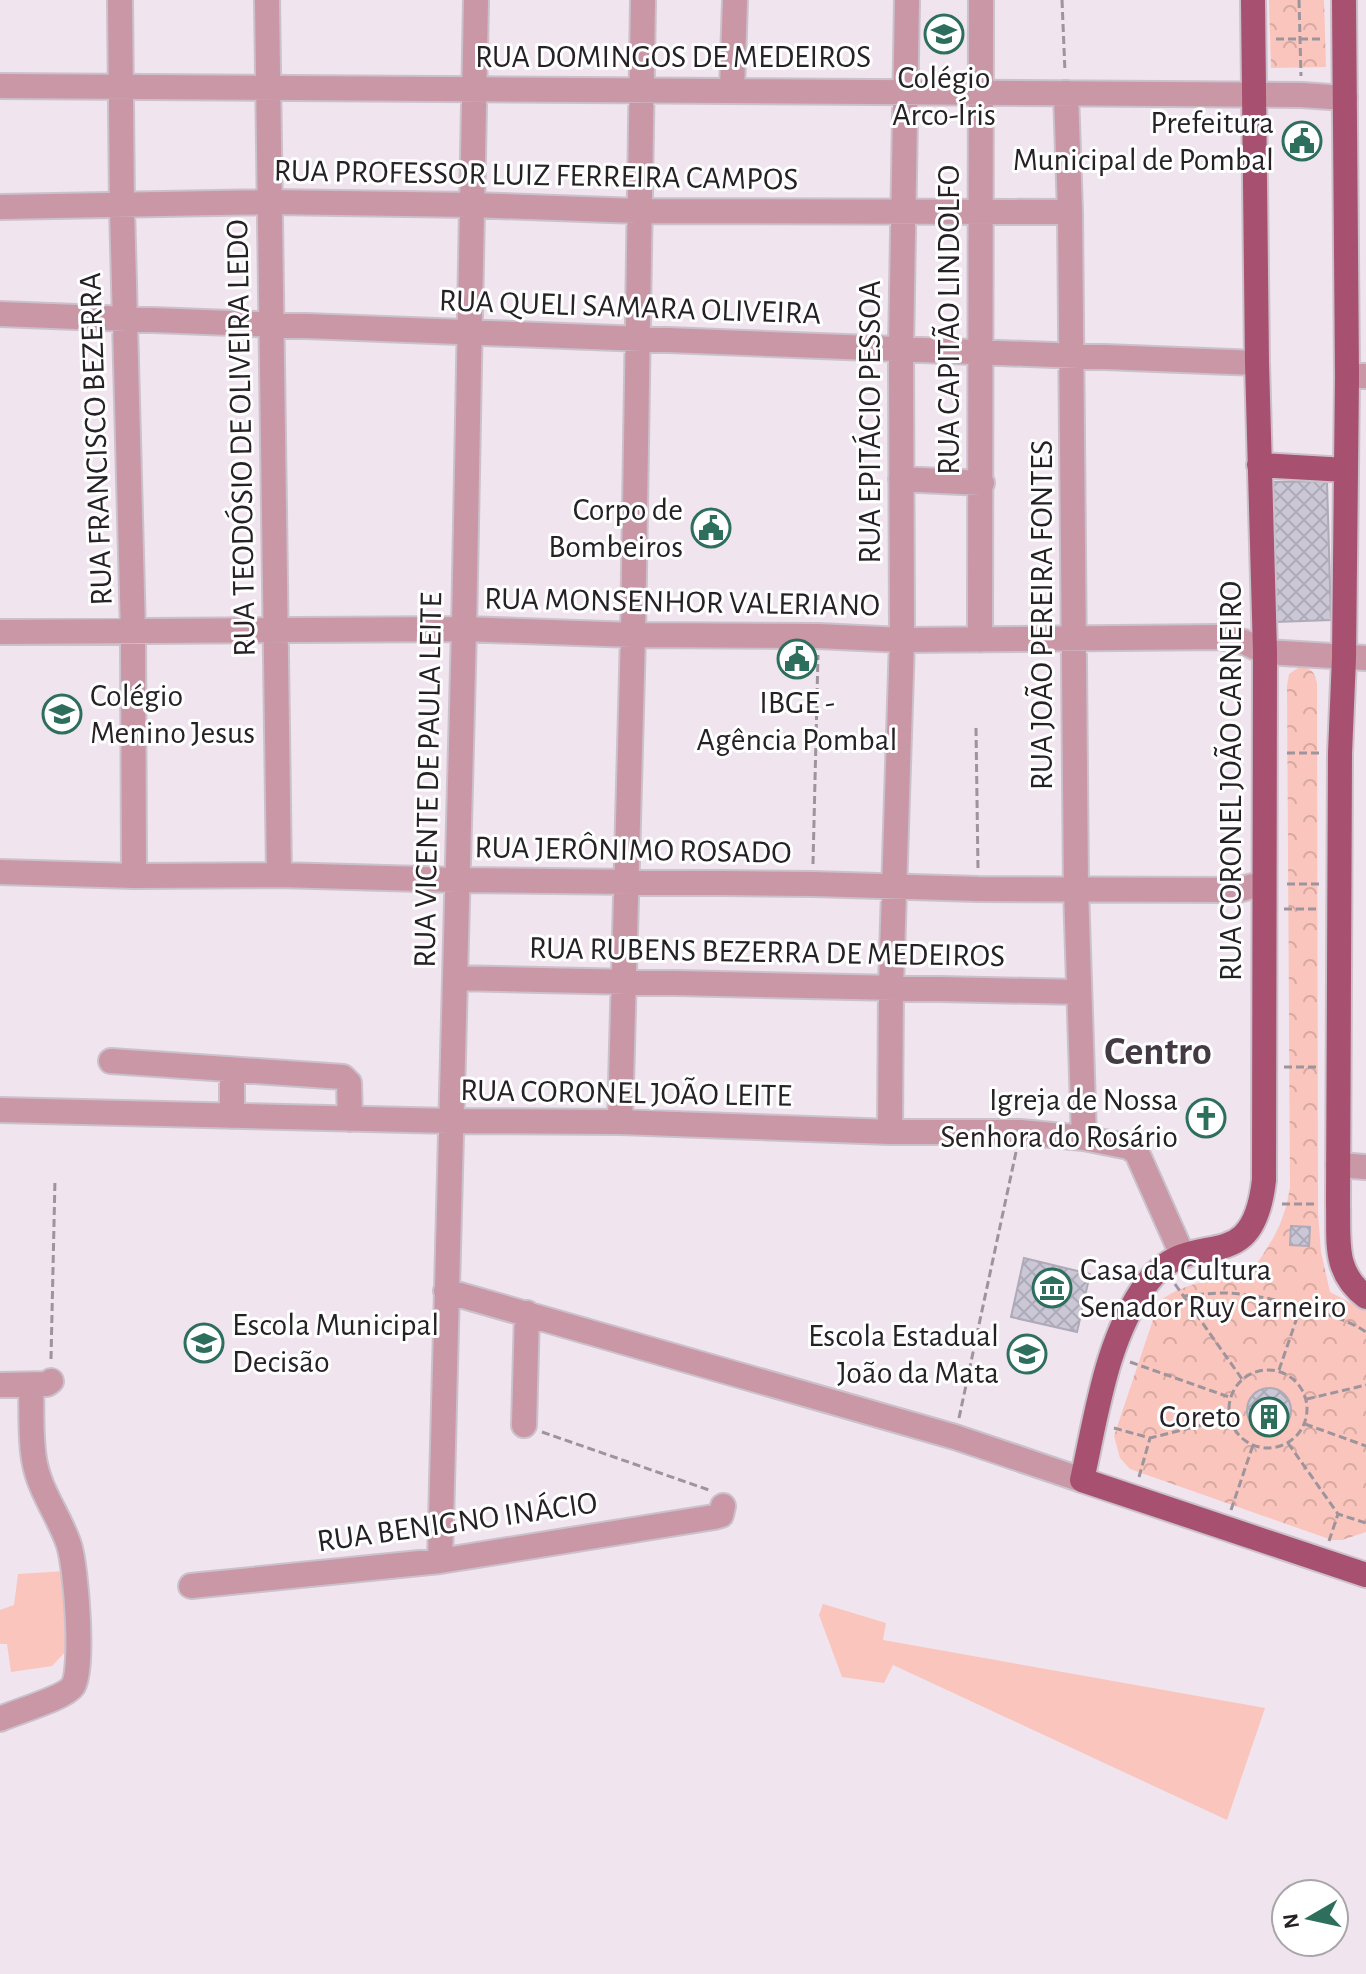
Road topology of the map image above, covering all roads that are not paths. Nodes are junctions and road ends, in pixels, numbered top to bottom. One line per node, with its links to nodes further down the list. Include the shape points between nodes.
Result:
1 (120, 0): 11 (street, RUA FRANCISCO BEZERRA)
2 (267, 0): 12 (street, RUA TEODÓSIO DE OLIVEIRA LEDO)
3 (476, 0): 13 (street, RUA VICENTE DE PAULA LEITE)
4 (643, 0): 16 (street)
5 (735, 0): 14 (street)
6 (907, 0): 15 (street, RUA EPITÁCIO PESSOA)
7 (981, 0): 17 (street, RUA CAPITÃO LINDOLFO)
8 (1253, 0): 19 (main road, RUA CORONEL JOÃO CARNEIRO)
9 (1344, 0): 20 (main road)
10 (0, 86): 11 (street, RUA DOMINGOS DE MEDEIROS)
11 (120, 87): 12 (street, RUA DOMINGOS DE MEDEIROS); 24 (street, RUA FRANCISCO BEZERRA)
12 (267, 87): 13 (street, RUA DOMINGOS DE MEDEIROS); 21 (street, RUA TEODÓSIO DE OLIVEIRA LEDO)
13 (474, 88): 16 (street, RUA DOMINGOS DE MEDEIROS); 22 (street, RUA VICENTE DE PAULA LEITE)
14 (732, 90): 15 (street, RUA DOMINGOS DE MEDEIROS); 16 (street, RUA DOMINGOS DE MEDEIROS)
15 (905, 91): 17 (street, RUA DOMINGOS DE MEDEIROS); 25 (street, RUA EPITÁCIO PESSOA)
16 (641, 92): 26 (street)
17 (980, 92): 18 (street, RUA DOMINGOS DE MEDEIROS); 27 (street, RUA CAPITÃO LINDOLFO)
18 (1066, 93): 19 (street, RUA DOMINGOS DE MEDEIROS); 28 (street, RUA JOÃO PEREIRA FONTES)
19 (1256, 95): 20 (street, RUA DOMINGOS DE MEDEIROS); 37 (main road, RUA CORONEL JOÃO CARNEIRO)
20 (1345, 98): 38 (main road)
21 (271, 202): 22 (street, RUA PROFESSOR LUIZ FERREIRA CAMPOS); 24 (street, RUA PROFESSOR LUIZ FERREIRA CAMPOS); 31 (street, RUA TEODÓSIO DE OLIVEIRA LEDO)
22 (472, 205): 26 (street, RUA PROFESSOR LUIZ FERREIRA CAMPOS); 32 (street, RUA VICENTE DE PAULA LEITE)
23 (0, 207): 24 (street, RUA PROFESSOR LUIZ FERREIRA CAMPOS)
24 (122, 207): 30 (street, RUA FRANCISCO BEZERRA)
25 (903, 210): 26 (street, RUA PROFESSOR LUIZ FERREIRA CAMPOS); 27 (street, RUA PROFESSOR LUIZ FERREIRA CAMPOS); 34 (street, RUA EPITÁCIO PESSOA)
26 (638, 211): 33 (street)
27 (982, 211): 28 (street, RUA PROFESSOR LUIZ FERREIRA CAMPOS); 35 (street, RUA CAPITÃO LINDOLFO)
28 (1070, 212): 36 (street, RUA JOÃO PEREIRA FONTES)
29 (0, 314): 30 (street, RUA QUELI SAMARA OLIVEIRA)
30 (125, 319): 31 (street, RUA QUELI SAMARA OLIVEIRA); 46 (street, RUA FRANCISCO BEZERRA)
31 (273, 325): 32 (street, RUA QUELI SAMARA OLIVEIRA); 43 (street, RUA TEODÓSIO DE OLIVEIRA LEDO)
32 (469, 332): 33 (street, RUA QUELI SAMARA OLIVEIRA); 44 (street, RUA VICENTE DE PAULA LEITE)
33 (636, 339): 34 (street, RUA QUELI SAMARA OLIVEIRA); 47 (street)
34 (901, 349): 35 (street, RUA QUELI SAMARA OLIVEIRA); 41 (street, RUA EPITÁCIO PESSOA)
35 (982, 352): 36 (street, RUA QUELI SAMARA OLIVEIRA); 42 (street, RUA CAPITÃO LINDOLFO)
36 (1072, 356): 37 (street, RUA QUELI SAMARA OLIVEIRA); 48 (street, RUA JOÃO PEREIRA FONTES)
37 (1257, 363): 39 (main road, RUA CORONEL JOÃO CARNEIRO)
38 (1357, 376): 40 (main road)
39 (1259, 465): 40 (main road); 51 (main road, RUA CORONEL JOÃO CARNEIRO)
40 (1346, 470): 52 (main road)
41 (901, 479): 42 (street); 49 (street, RUA EPITÁCIO PESSOA)
42 (982, 483): 50 (street, RUA CAPITÃO LINDOLFO)
43 (275, 629): 44 (street, RUA MONSENHOR VALERIANO); 46 (street, RUA MONSENHOR VALERIANO); 54 (street, RUA TEODÓSIO DE OLIVEIRA LEDO)
44 (464, 629): 47 (street, RUA MONSENHOR VALERIANO); 56 (street, RUA VICENTE DE PAULA LEITE)
45 (0, 632): 46 (street, RUA MONSENHOR VALERIANO)
46 (133, 632): 55 (street, RUA FRANCISCO BEZERRA)
47 (633, 635): 49 (street, RUA MONSENHOR VALERIANO); 57 (street)
48 (1075, 638): 50 (street, RUA MONSENHOR VALERIANO); 51 (street, RUA MONSENHOR VALERIANO, via 1220,637); 60 (street, RUA JOÃO PEREIRA FONTES)
49 (902, 640): 50 (street, RUA MONSENHOR VALERIANO); 59 (street, RUA EPITÁCIO PESSOA)
50 (980, 640)
51 (1265, 652): 52 (street, RUA MONSENHOR VALERIANO); 58 (main road, RUA CORONEL JOÃO CARNEIRO)
52 (1355, 658): 74 (main road, via 1340,753)
53 (0, 872): 55 (street, RUA JERÔNIMO ROSADO)
54 (279, 875): 55 (street, RUA JERÔNIMO ROSADO); 56 (street, RUA JERÔNIMO ROSADO)
55 (134, 876)
56 (457, 880): 57 (street, RUA JERÔNIMO ROSADO); 61 (street, RUA VICENTE DE PAULA LEITE)
57 (626, 881): 59 (street, RUA JERÔNIMO ROSADO); 62 (street)
58 (1264, 883): 60 (street, RUA JERÔNIMO ROSADO, via 1238,890); 76 (main road, RUA CORONEL JOÃO CARNEIRO, via 1261,1204 1254,1224 1236,1242)
59 (894, 886): 60 (street, RUA JERÔNIMO ROSADO); 63 (street, RUA EPITÁCIO PESSOA)
60 (1076, 889): 64 (street, RUA JOÃO PEREIRA FONTES)
61 (455, 978): 62 (street, RUA RUBENS BEZERRA DE MEDEIROS); 70 (street, RUA VICENTE DE PAULA LEITE)
62 (623, 981): 63 (street, RUA RUBENS BEZERRA DE MEDEIROS); 71 (street)
63 (891, 986): 64 (street, RUA RUBENS BEZERRA DE MEDEIROS); 72 (street, RUA EPITÁCIO PESSOA)
64 (1078, 992): 73 (street, RUA JOÃO PEREIRA FONTES)
65 (111, 1061): 66 (street)
66 (232, 1070): 68 (street); 69 (street, via 343,1077 349,1083)
67 (0, 1110): 68 (street, RUA CORONEL JOÃO LEITE)
68 (232, 1116): 69 (street, RUA CORONEL JOÃO LEITE)
69 (350, 1119): 70 (street, RUA CORONEL JOÃO LEITE)
70 (450, 1121): 71 (street, RUA CORONEL JOÃO LEITE); 77 (street, RUA VICENTE DE PAULA LEITE)
71 (620, 1122): 72 (street, RUA CORONEL JOÃO LEITE)
72 (890, 1132): 73 (street, RUA CORONEL JOÃO LEITE, via 1020,1132)
73 (1084, 1138): 76 (street, RUA CORONEL JOÃO LEITE, via 1137,1153)
74 (1338, 1165): 75 (street); 78 (main road, via 1342,1264 1351,1286)
75 (1366, 1167)
76 (1172, 1260): 82 (main road, via 1125,1318)
77 (446, 1291): 79 (street); 84 (street, RUA VICENTE DE PAULA LEITE)
78 (1366, 1297)
79 (527, 1313): 81 (street); 82 (street, via 955,1437)
80 (0, 1385): 87 (street, via 41,1383 34,1460 67,1539 78,1642 71,1689)
81 (524, 1425)
82 (1082, 1480): 85 (main road)
83 (723, 1506): 84 (street, RUA BENIGNO INÁCIO, via 721,1515 714,1517)
84 (440, 1561): 86 (street, RUA BENIGNO INÁCIO)
85 (1366, 1575)
86 (191, 1586)
87 (0, 1719)

